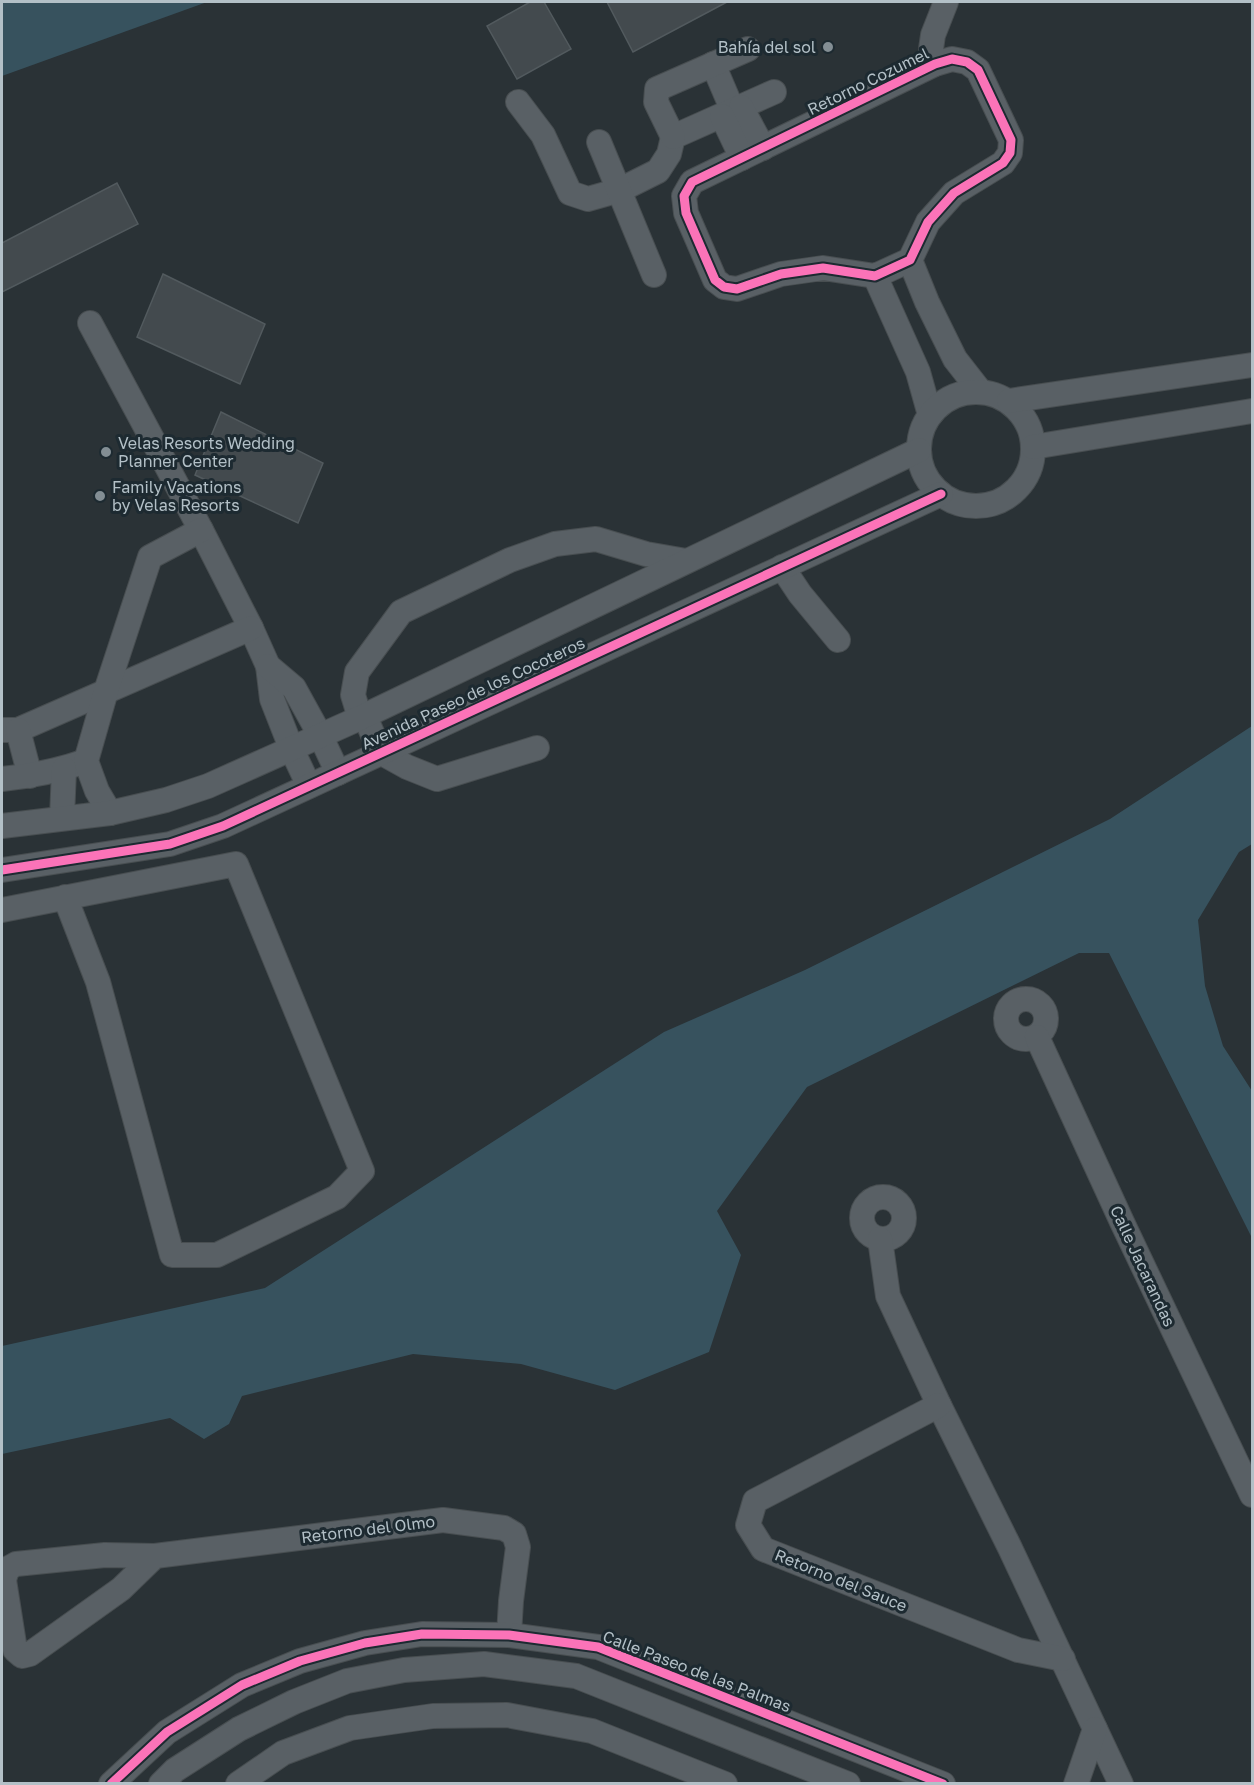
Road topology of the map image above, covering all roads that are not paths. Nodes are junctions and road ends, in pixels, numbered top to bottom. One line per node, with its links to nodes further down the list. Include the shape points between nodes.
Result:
1 (946, 2): 4 (street, via 933,35)
2 (748, 49): 3 (street)
3 (713, 64): 7 (street); 8 (street, via 657,89 657,102)
4 (935, 64): 10 (street, Retorno Cozumel); 12 (street, Retorno Cozumel, via 952,59 967,62 978,70 1011,140 1010,153 1003,163 954,193 928,222)
5 (774, 92): 7 (street)
6 (518, 102): 11 (street, via 543,135 570,193 588,199)
7 (732, 111): 8 (street); 10 (street)
8 (673, 137): 11 (street, via 669,154 658,171)
9 (599, 142): 11 (street)
10 (752, 153): 14 (street, Retorno Cozumel, via 692,182 684,196 686,213 715,280 736,289 781,274 823,268)
11 (620, 190): 13 (street)
12 (910, 260): 14 (street); 17 (street, via 955,359)
13 (654, 276)
14 (875, 276): 20 (street, via 918,372)
15 (90, 324): 24 (street)
16 (1252, 365): 18 (street)
17 (980, 391): 18 (street); 20 (street, via 955,395)
18 (1009, 401): 21 (street, via 1022,414)
19 (1252, 411): 21 (street)
20 (930, 415): 22 (street)
21 (1034, 447): 23 (street, via 1023,482 994,504 958,503)
22 (919, 450): 23 (street, via 922,468); 25 (street, Avenida Paseo de los Cocoteros)
23 (941, 494): 26 (street, Avenida Paseo de los Cocoteros)
24 (201, 530): 27 (street); 30 (street, via 150,557)
25 (686, 561): 31 (street, Avenida Paseo de los Cocoteros); 31 (street, via 596,539 555,544 433,596 400,612 357,672 353,694)
26 (782, 567): 28 (street); 36 (street, Avenida Paseo de los Cocoteros)
27 (251, 628): 29 (street); 30 (street)
28 (838, 640)
29 (268, 666): 33 (street, via 294,688); 35 (street, via 272,699)
30 (106, 691): 32 (street); 37 (street)
31 (363, 717): 33 (street, Avenida Paseo de los Cocoteros); 36 (street)
32 (10, 730): 39 (street)
33 (321, 736): 35 (street, Avenida Paseo de los Cocoteros); 38 (street)
34 (537, 748): 36 (street, via 437,778)
35 (292, 750): 41 (street); 42 (street, Avenida Paseo de los Cocoteros, via 208,786)
36 (380, 752): 38 (street, Avenida Paseo de los Cocoteros)
37 (75, 765): 39 (street); 42 (street, via 97,790); 43 (street)
38 (338, 773): 41 (street, Avenida Paseo de los Cocoteros)
39 (30, 776): 40 (street)
40 (2, 779)
41 (309, 786): 45 (street, Avenida Paseo de los Cocoteros, via 223,826 170,844)
42 (110, 813): 43 (street, Avenida Paseo de los Cocoteros)
43 (62, 818): 44 (street, Avenida Paseo de los Cocoteros)
44 (2, 826)
45 (2, 870)
46 (65, 897): 46 (street, via 236,864 362,1171 337,1197 217,1255 172,1255 98,982); 47 (street)
47 (2, 910)
48 (1036, 1037): 51 (street, Calle Jacarandas)
49 (880, 1239): 50 (street, via 888,1296)
50 (939, 1405): 54 (street); 54 (street, Retorno del Sauce, via 756,1501 748,1526 763,1549 1018,1650)
51 (1252, 1495)
52 (155, 1556): 52 (street, Retorno del Olmo, via 121,1589 30,1654 22,1656 15,1650 4,1580 7,1569 16,1564 61,1558); 53 (street, Retorno del Olmo, via 443,1520 504,1528 514,1534 518,1547)
53 (509, 1635): 55 (street, Calle Paseo de las Palmas, via 598,1647); 58 (street, Calle Paseo de las Palmas, via 422,1634 365,1643 300,1661 242,1685 166,1732)
54 (1063, 1659): 57 (street)
55 (693, 1684): 56 (street); 63 (street, Calle Paseo de las Palmas)
56 (680, 1716): 59 (street, via 576,1676 484,1664 404,1670 347,1681 294,1702 239,1729 175,1770); 62 (street)
57 (1095, 1729): 64 (street); 65 (street)
58 (111, 1784)
59 (161, 1784)
60 (238, 1784): 61 (street, via 283,1753 350,1728 433,1716 507,1714 592,1731)
61 (725, 1784)
62 (848, 1784)
63 (943, 1784)
64 (1076, 1784)
65 (1121, 1784)

